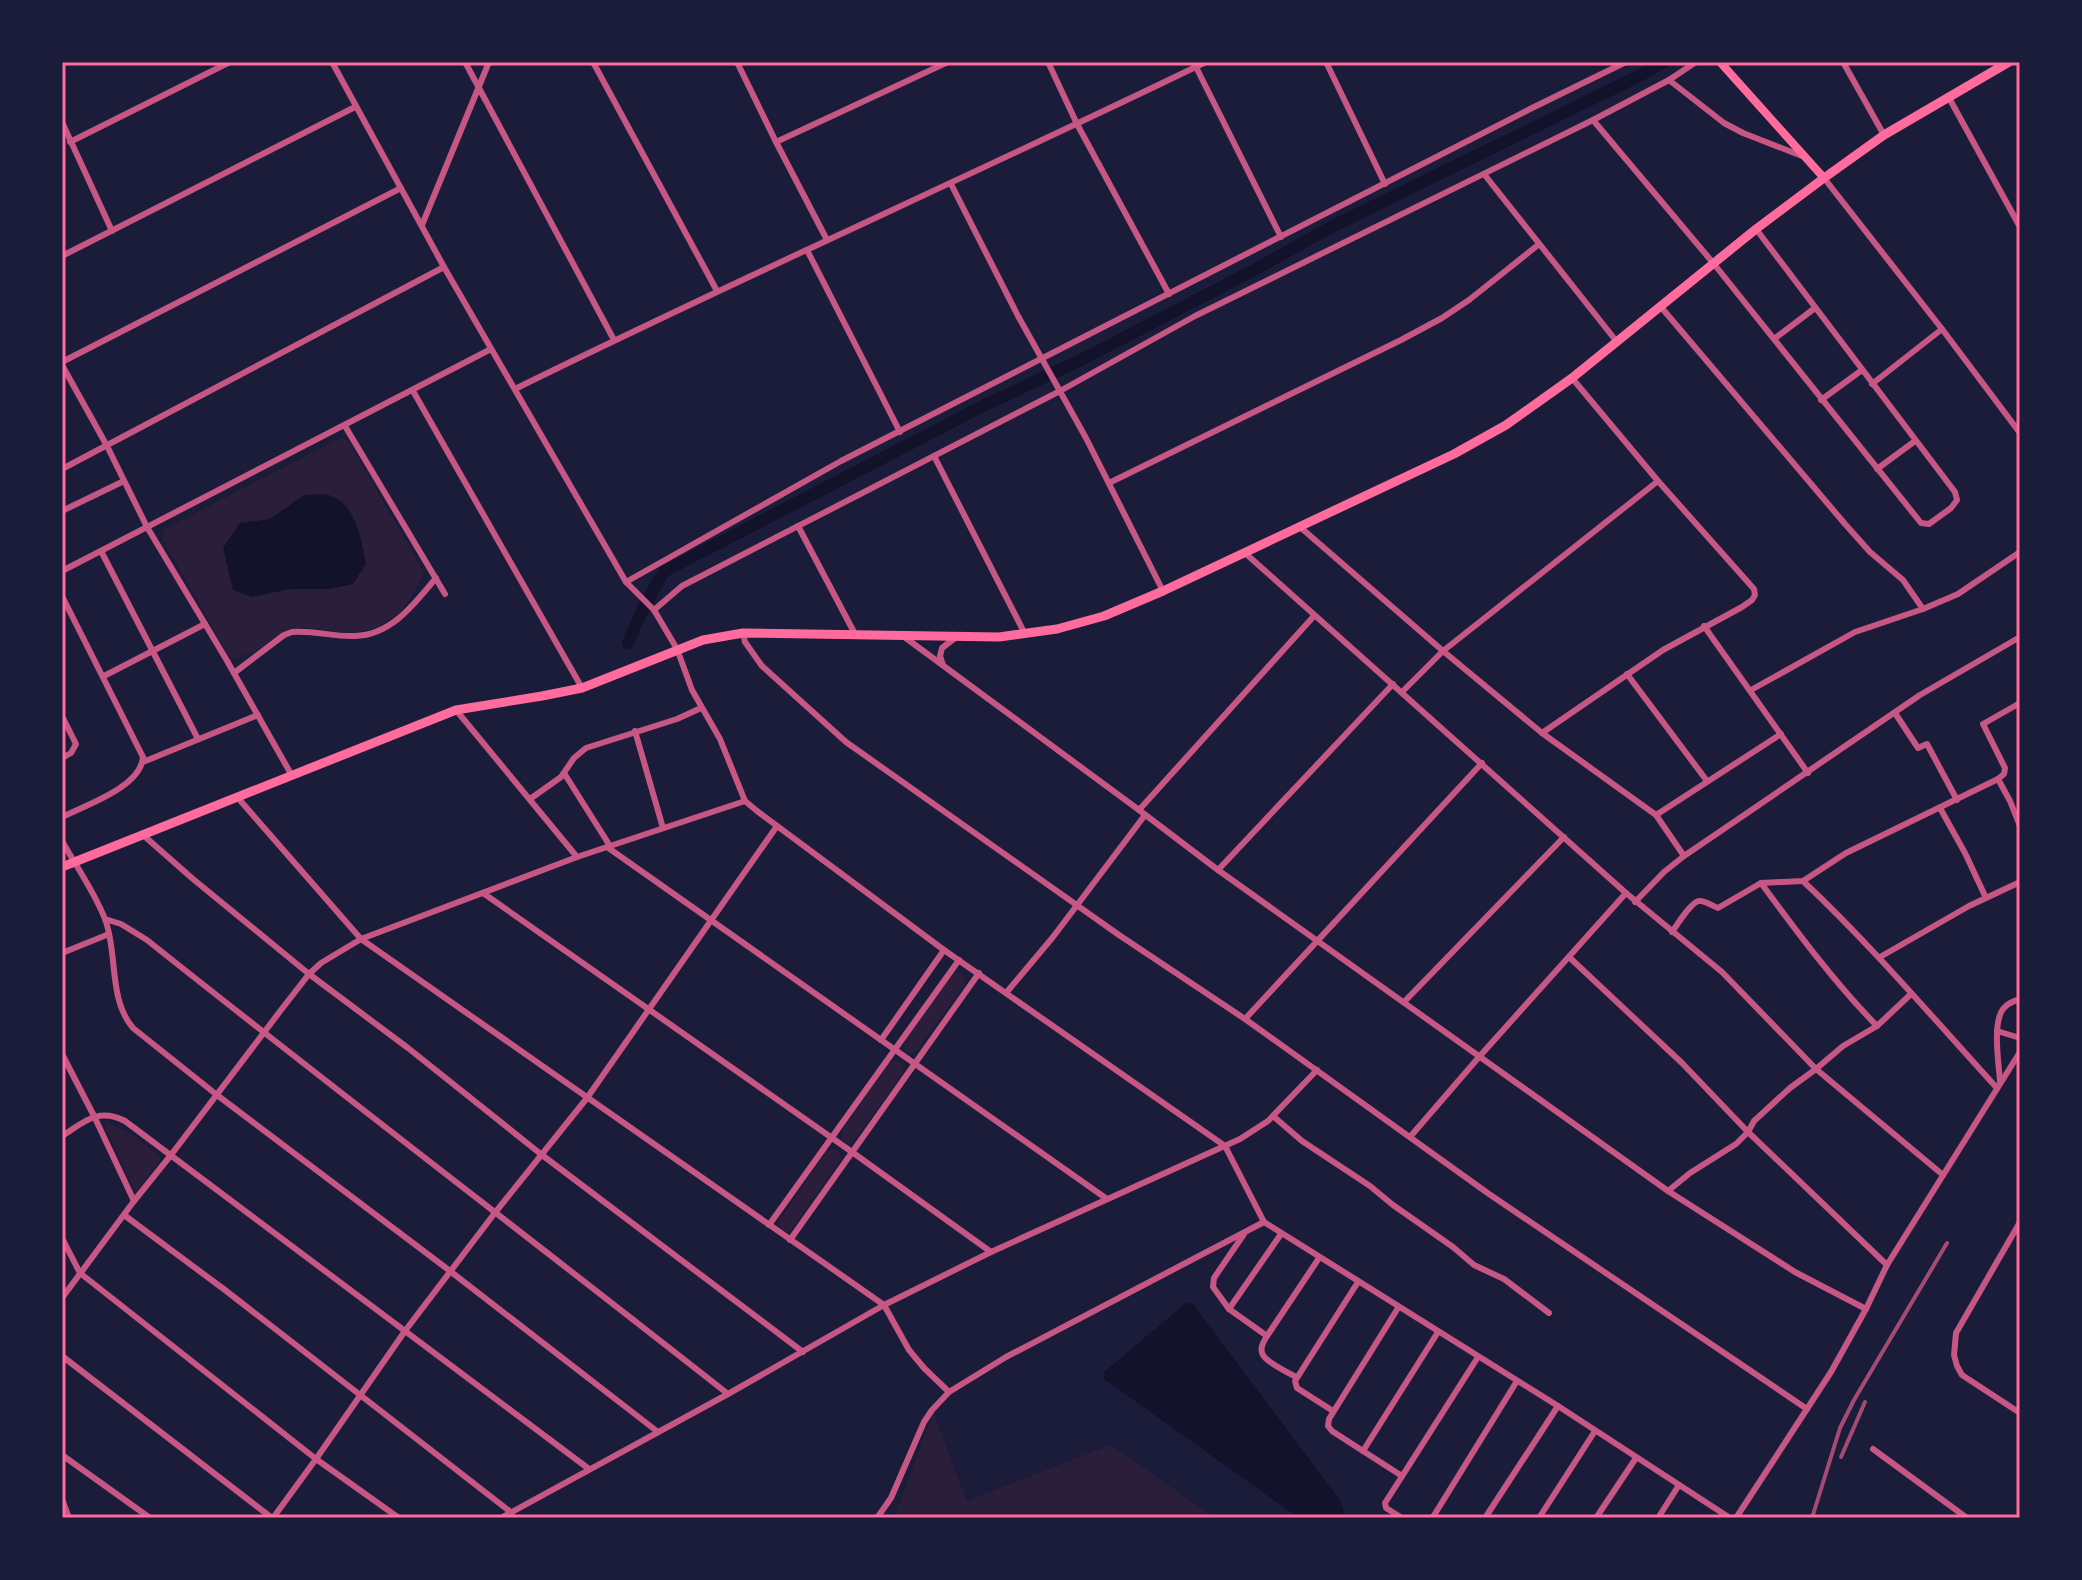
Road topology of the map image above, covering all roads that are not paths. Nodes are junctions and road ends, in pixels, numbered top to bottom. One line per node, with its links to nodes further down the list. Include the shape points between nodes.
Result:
1 (230, 62): 26 (street)
2 (332, 62): 21 (street)
3 (465, 62): 19 (street)
4 (489, 62): 19 (street)
5 (593, 62): 45 (street)
6 (737, 62): 27 (street)
7 (948, 62): 27 (street)
8 (1048, 62): 24 (street)
9 (1206, 62): 17 (street)
10 (1326, 62): 32 (street)
11 (1626, 62): 32 (street)
12 (1696, 62): 18 (street)
13 (1720, 62): 28 (main road)
14 (1843, 62): 25 (street)
15 (2009, 62): 16 (main road)
16 (1990, 66): 20 (main road)
17 (1196, 67): 24 (street); 38 (street)
18 (1669, 80): 22 (street); 28 (street, via 1724,123)
19 (478, 87): 34 (street); 51 (street)
20 (1948, 96): 25 (main road); 35 (street)
21 (355, 107): 33 (street); 37 (street)
22 (1593, 120): 29 (street); 43 (street)
23 (62, 122): 26 (street)
24 (1077, 124): 31 (street); 46 (street)
25 (1884, 135): 30 (main road)
26 (70, 142): 37 (street)
27 (776, 142): 39 (street)
28 (1802, 156): 30 (main road)
29 (1484, 174): 40 (street); 59 (street)
30 (1824, 178): 36 (main road); 49 (street)
31 (951, 184): 39 (street); 54 (street)
32 (1385, 184): 38 (street)
33 (401, 188): 34 (street); 55 (street)
34 (421, 226): 44 (street)
35 (2020, 227)
36 (1756, 229): 43 (main road); 48 (street)
37 (112, 231): 42 (street)
38 (1281, 237): 46 (street)
39 (827, 240): 41 (street)
40 (1538, 245): 52 (street); 73 (street, via 1442,318)
41 (807, 250): 45 (street); 64 (street)
42 (62, 256)
43 (1714, 264): 47 (main road); 50 (street)
44 (444, 267): 53 (street); 67 (street)
45 (717, 291): 51 (street)
46 (1169, 294): 54 (street)
47 (1661, 307): 52 (main road); 88 (street)
48 (1815, 308): 50 (street); 56 (street)
49 (1942, 329): 58 (street); 65 (street)
50 (1774, 339): 62 (street)
51 (614, 340): 60 (street)
52 (1617, 342): 57 (main road)
53 (491, 349): 60 (street); 61 (street)
54 (1043, 363): 59 (street); 64 (street)
55 (62, 364): 67 (street)
56 (1862, 370): 58 (street); 62 (street)
57 (1572, 378): 72 (street); 77 (main road, via 1477,442)
58 (1872, 384): 66 (street)
59 (1058, 388): 68 (street); 73 (street)
60 (515, 389): 83 (street)
61 (413, 391): 63 (street); 106 (street)
62 (1821, 400): 70 (street)
63 (345, 426): 76 (street); 82 (street)
64 (900, 432): 83 (street)
65 (2020, 433)
66 (1915, 441): 70 (street); 70 (street, via 1957,497 1951,508 1929,524 1921,523)
67 (107, 446): 69 (street); 71 (street)
68 (934, 456): 75 (street); 94 (street)
69 (62, 469)
70 (1877, 469)
71 (124, 481): 74 (street); 76 (street)
72 (1658, 481): 91 (street, via 1754,589 1748,603); 99 (street)
73 (1109, 483): 84 (street)
74 (62, 511)
75 (798, 526): 87 (street, via 682,586); 93 (street)
76 (147, 527): 78 (street); 90 (street)
77 (1300, 527): 80 (main road); 99 (street)
78 (101, 551): 81 (street); 100 (street)
79 (2020, 552): 88 (street, via 1958,594)
80 (1245, 553): 84 (main road); 89 (street)
81 (62, 571)
82 (436, 578): 85 (street); 102 (street, via 407,612 379,631 354,637 292,632)
83 (626, 582): 87 (street)
84 (1163, 591): 94 (main road, via 1104,616)
85 (445, 594)
86 (62, 596): 104 (street)
87 (652, 608): 98 (street)
88 (1923, 609): 107 (street, via 1855,632)
89 (1314, 616): 105 (street); 132 (street)
90 (205, 624): 100 (street); 102 (street)
91 (1704, 626): 103 (street); 107 (street)
92 (743, 633): 93 (main road); 98 (main road); 155 (street, via 762,666 846,742)
93 (855, 634): 95 (main road)
94 (1025, 634): 97 (main road)
95 (901, 635): 97 (main road); 101 (street)
96 (2020, 637): 112 (street)
97 (955, 638): 101 (street, via 942,648)
98 (677, 649): 106 (main road); 110 (street)
99 (1443, 651): 108 (street); 116 (street)
100 (153, 652): 104 (street); 118 (street)
101 (945, 668): 132 (street)
102 (234, 673): 113 (street)
103 (1627, 674): 116 (street); 126 (street)
104 (104, 676): 120 (street)
105 (1393, 684): 108 (street); 147 (street)
106 (582, 688): 111 (main road)
107 (1751, 690): 117 (street)
108 (1402, 692): 121 (street)
109 (2020, 703): 125 (street, via 1983,724 2005,768)
110 (701, 708): 115 (street); 130 (street)
111 (456, 710): 124 (main road); 128 (street)
112 (1895, 713): 123 (street); 129 (street, via 1918,748 1927,744)
113 (258, 715): 118 (street); 124 (street)
114 (62, 716): 119 (street, via 76,744)
115 (635, 731): 122 (street, via 586,748); 138 (street)
116 (1542, 733): 134 (street)
117 (1781, 734): 123 (street); 126 (street)
118 (198, 739): 120 (street)
119 (62, 758)
120 (143, 762): 135 (street, via 127,783)
121 (1482, 763): 140 (street); 161 (street)
122 (564, 773): 128 (street); 142 (street)
123 (1808, 773): 143 (street)
124 (291, 774): 127 (main road)
125 (2000, 778): 129 (street); 137 (street)
126 (1707, 781): 134 (street)
127 (238, 798): 139 (main road); 160 (street)
128 (530, 799): 144 (street)
129 (1957, 800): 131 (street)
130 (745, 801): 136 (street); 138 (street)
131 (1940, 808): 148 (street, via 1846,853); 153 (street)
132 (1139, 810): 133 (street)
133 (1145, 815): 147 (street); 155 (street)
134 (1656, 815): 143 (street)
135 (62, 817)
136 (777, 826): 157 (street); 162 (street)
137 (2020, 826)
138 (663, 828): 142 (street)
139 (143, 835): 145 (main road); 168 (street)
140 (1564, 837): 152 (street); 172 (street)
141 (62, 841): 145 (street)
142 (608, 846): 144 (street); 157 (street)
143 (1684, 856): 154 (street)
144 (577, 857): 151 (street)
145 (74, 862): 146 (main road); 156 (street)
146 (62, 867)
147 (1218, 870): 161 (street)
148 (1803, 881): 150 (street); 165 (street)
149 (2020, 882): 153 (street)
150 (1761, 883): 158 (street, via 1718,908 1699,901); 175 (street)
151 (483, 893): 160 (street); 173 (street)
152 (1626, 893): 154 (street); 164 (street)
153 (1986, 898): 165 (street)
154 (1635, 902): 158 (street)
155 (1076, 905): 169 (street); 174 (street)
156 (105, 919): 159 (street); 177 (street, via 141,935)
157 (710, 921): 173 (street); 179 (street)
158 (1672, 932): 185 (street, via 1722,972)
159 (109, 934): 163 (street); 188 (street, via 127,1021)
160 (361, 939): 168 (street); 189 (street)
161 (1317, 939): 172 (street); 174 (street)
162 (944, 950): 166 (street); 179 (street)
163 (62, 953)
164 (1569, 957): 183 (street); 192 (street)
165 (1880, 957): 170 (street)
166 (959, 960): 167 (street); 180 (street)
167 (979, 973): 169 (street); 184 (street)
168 (309, 974): 177 (street); 199 (street)
169 (1006, 993): 196 (street)
170 (1911, 994): 175 (street); 187 (street)
171 (2020, 999): 176 (street, via 2001,1011)
172 (1404, 1002): 183 (street)
173 (649, 1008): 189 (street); 195 (street)
174 (1245, 1019): 186 (street)
175 (1877, 1026): 185 (street)
176 (1997, 1031): 178 (street); 187 (street)
177 (264, 1033): 188 (street); 204 (street)
178 (2020, 1038)
179 (881, 1040): 180 (street)
180 (895, 1050): 184 (street); 195 (street)
181 (2020, 1052): 187 (street)
182 (62, 1054): 190 (street)
183 (1479, 1057): 194 (street); 201 (street)
184 (915, 1064): 197 (street); 202 (street)
185 (1816, 1069): 192 (street, via 1763,1112); 200 (street)
186 (1317, 1070): 191 (street); 194 (street)
187 (1999, 1085): 200 (street)
188 (217, 1095): 198 (street); 216 (street)
189 (587, 1098): 199 (street); 208 (street)
190 (94, 1116): 193 (street); 198 (street, via 119,1118); 203 (street)
191 (1273, 1116): 196 (street); 224 (street, via 1474,1265 1504,1279)
192 (1748, 1132): 201 (street); 215 (street)
193 (62, 1136)
194 (1410, 1137): 237 (street)
195 (831, 1138): 197 (street); 208 (street)
196 (1225, 1146): 202 (street); 206 (street)
197 (852, 1152): 212 (street); 213 (street)
198 (171, 1155): 203 (street); 225 (street)
199 (542, 1155): 204 (street); 228 (street)
200 (1943, 1175): 215 (street)
201 (1668, 1191): 223 (street, via 1795,1272)
202 (1107, 1199): 213 (street)
203 (134, 1201): 205 (street)
204 (494, 1214): 216 (street); 234 (street)
205 (124, 1215): 217 (street); 235 (street)
206 (1264, 1222): 209 (street); 210 (street)
207 (2020, 1222): 239 (street, via 1956,1333 1954,1355 1962,1375)
208 (769, 1225): 212 (street)
209 (1245, 1234): 222 (street, via 1213,1283); 233 (street, via 1006,1357)
210 (1281, 1234): 214 (street); 222 (street)
211 (62, 1238): 217 (street)
212 (790, 1240): 220 (street)
213 (991, 1252): 220 (street)
214 (1319, 1258): 218 (street); 227 (street)
215 (1887, 1265): 223 (street)
216 (450, 1271): 225 (street); 241 (street)
217 (80, 1273): 219 (street); 246 (street)
218 (1358, 1282): 221 (street); 231 (street)
219 (62, 1298)
220 (884, 1305): 228 (street); 233 (street, via 909,1350)
221 (1398, 1308): 226 (street); 238 (street)
222 (1229, 1309): 227 (street)
223 (1866, 1309): 237 (street)
224 (1549, 1313)
225 (405, 1331): 235 (street); 247 (street)
226 (1438, 1332): 230 (street); 243 (street)
227 (1267, 1336): 231 (street, via 1263,1355)
228 (803, 1352): 234 (street)
229 (62, 1356): 254 (street)
230 (1478, 1357): 232 (street); 248 (street)
231 (1295, 1381): 238 (street, via 1297,1388)
232 (1517, 1381): 236 (street); 259 (street)
233 (949, 1392): 257 (street, via 924,1422)
234 (728, 1394): 241 (street)
235 (360, 1395): 246 (street); 251 (street)
236 (1558, 1406): 240 (street); 260 (street)
237 (1807, 1409): 264 (street)
238 (1333, 1411): 243 (street, via 1329,1429)
239 (2020, 1413)
240 (1595, 1431): 245 (street); 261 (street)
241 (658, 1432): 247 (street)
242 (1873, 1449): 265 (street)
243 (1363, 1451): 248 (street)
244 (62, 1455): 253 (street)
245 (1636, 1458): 249 (street); 262 (street)
246 (316, 1459): 254 (street); 255 (street)
247 (589, 1469): 251 (street)
248 (1402, 1476): 258 (street, via 1384,1505)
249 (1679, 1485): 263 (street); 264 (street)
250 (62, 1499): 252 (street)
251 (512, 1513): 256 (street)
252 (69, 1518)
253 (150, 1518)
254 (273, 1518)
255 (399, 1518)
256 (501, 1518)
257 (877, 1518)
258 (1402, 1518)
259 (1433, 1518)
260 (1485, 1518)
261 (1539, 1518)
262 (1596, 1518)
263 (1658, 1518)
264 (1733, 1518)
265 (1967, 1518)

